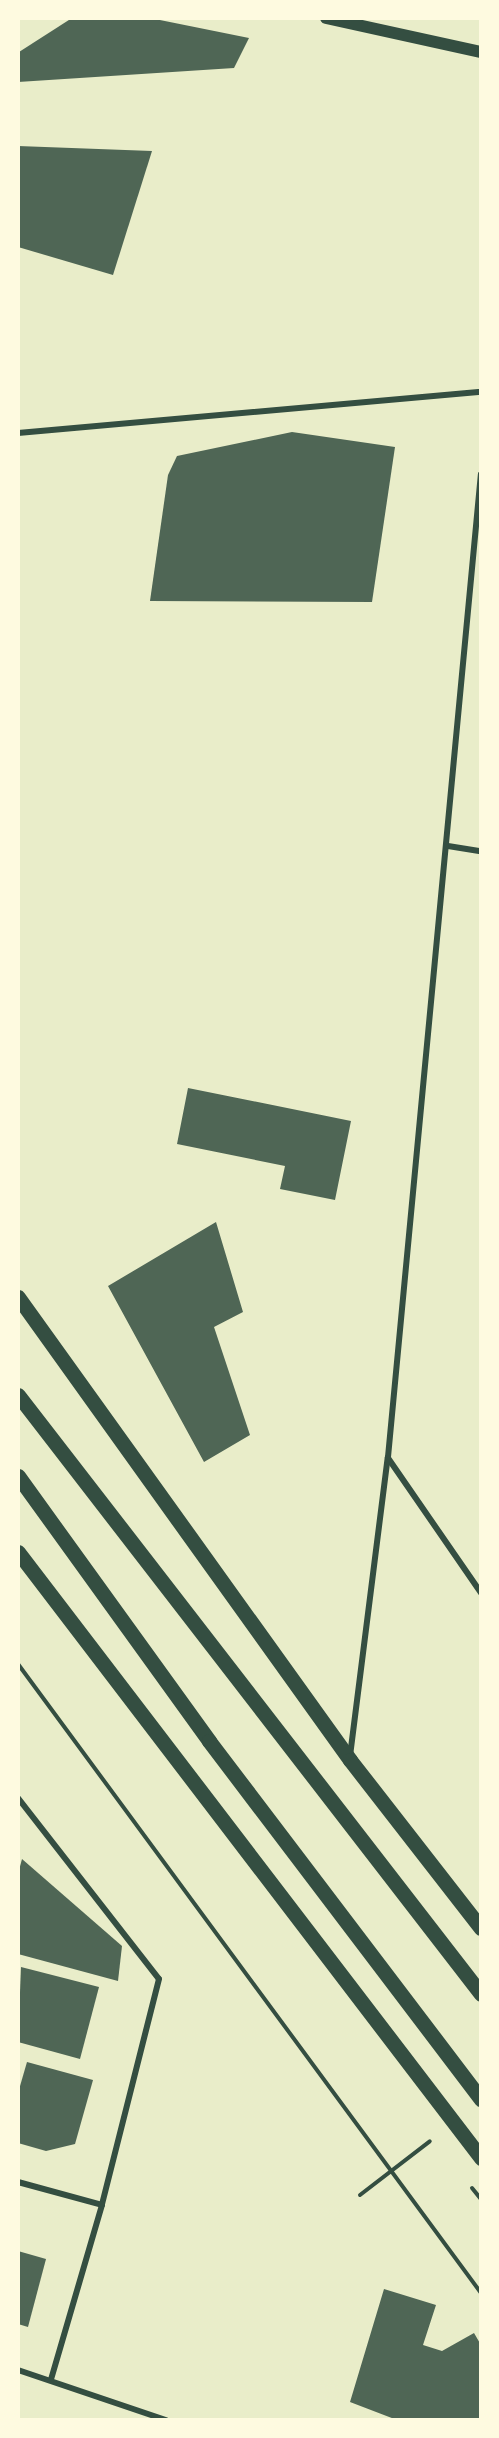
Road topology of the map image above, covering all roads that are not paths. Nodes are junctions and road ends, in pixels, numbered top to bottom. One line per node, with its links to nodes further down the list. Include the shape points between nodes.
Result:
1 (326, 18): 2 (main road)
2 (481, 52)
3 (481, 392): 4 (street)
4 (18, 433)
5 (481, 474): 6 (street)
6 (448, 846): 7 (street); 10 (street)
7 (481, 851)
8 (18, 1297): 14 (main road)
9 (18, 1395): 17 (main road)
10 (388, 1457): 13 (street); 14 (street)
11 (18, 1476): 18 (main road, via 209,1741)
12 (18, 1552): 19 (main road)
13 (481, 1593)
14 (350, 1761): 16 (main road)
15 (18, 1798): 21 (street, via 159,1979)
16 (481, 1928)
17 (481, 1994)
18 (481, 2099)
19 (481, 2158)
20 (18, 2182): 21 (street)
21 (102, 2205): 23 (street)
22 (18, 2370): 23 (street)
23 (51, 2379): 24 (street)
24 (166, 2420)

